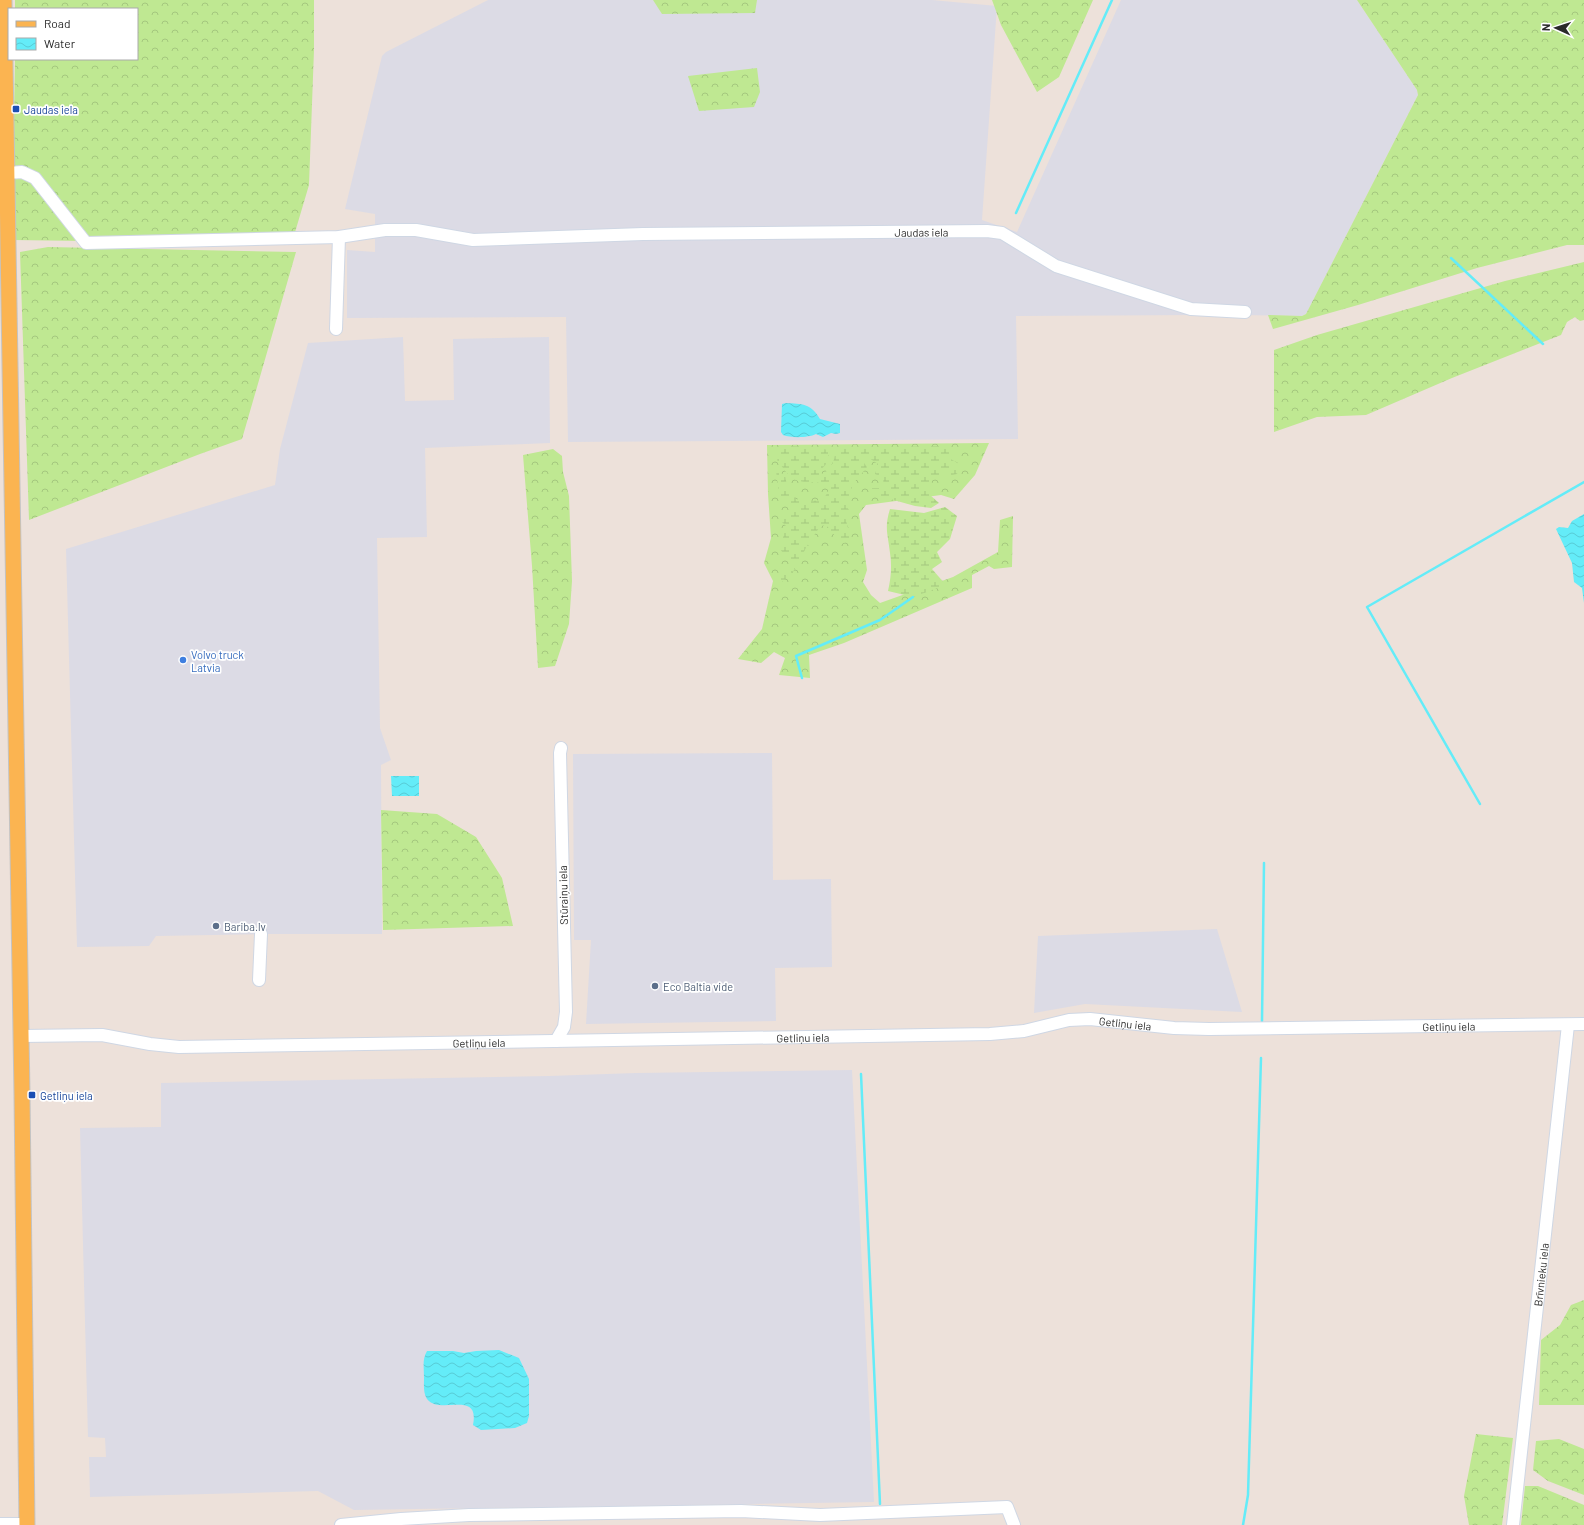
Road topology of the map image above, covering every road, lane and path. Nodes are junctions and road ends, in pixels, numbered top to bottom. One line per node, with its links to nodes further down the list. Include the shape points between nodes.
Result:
1 (4, 0): 2 (main road)
2 (7, 173): 3 (street, Jaudas iela, via 22,172 35,178 86,243); 10 (main road)
3 (339, 237): 4 (street, Jaudas iela, via 385,230 416,230 473,240 643,234 987,231 1002,233 1056,266 1191,310); 5 (street)
4 (1245, 312)
5 (336, 329)
6 (561, 748): 11 (street, Stūraiņu iela, via 566,1012 564,1027)
7 (261, 934): 8 (street)
8 (259, 980)
9 (1579, 1023): 11 (street, Getliņu iela, via 1208,1029 1090,1019 1069,1020 1010,1033 990,1034); 16 (street, Brīvnieku iela)
10 (21, 1036): 11 (street, Getliņu iela, via 102,1035 179,1047); 13 (main road)
11 (556, 1041)
12 (0, 1524): 13 (street)
13 (27, 1524)
14 (341, 1525): 15 (street, via 469,1515 741,1511 828,1515 1007,1507)
15 (1014, 1525)
16 (1513, 1525)

